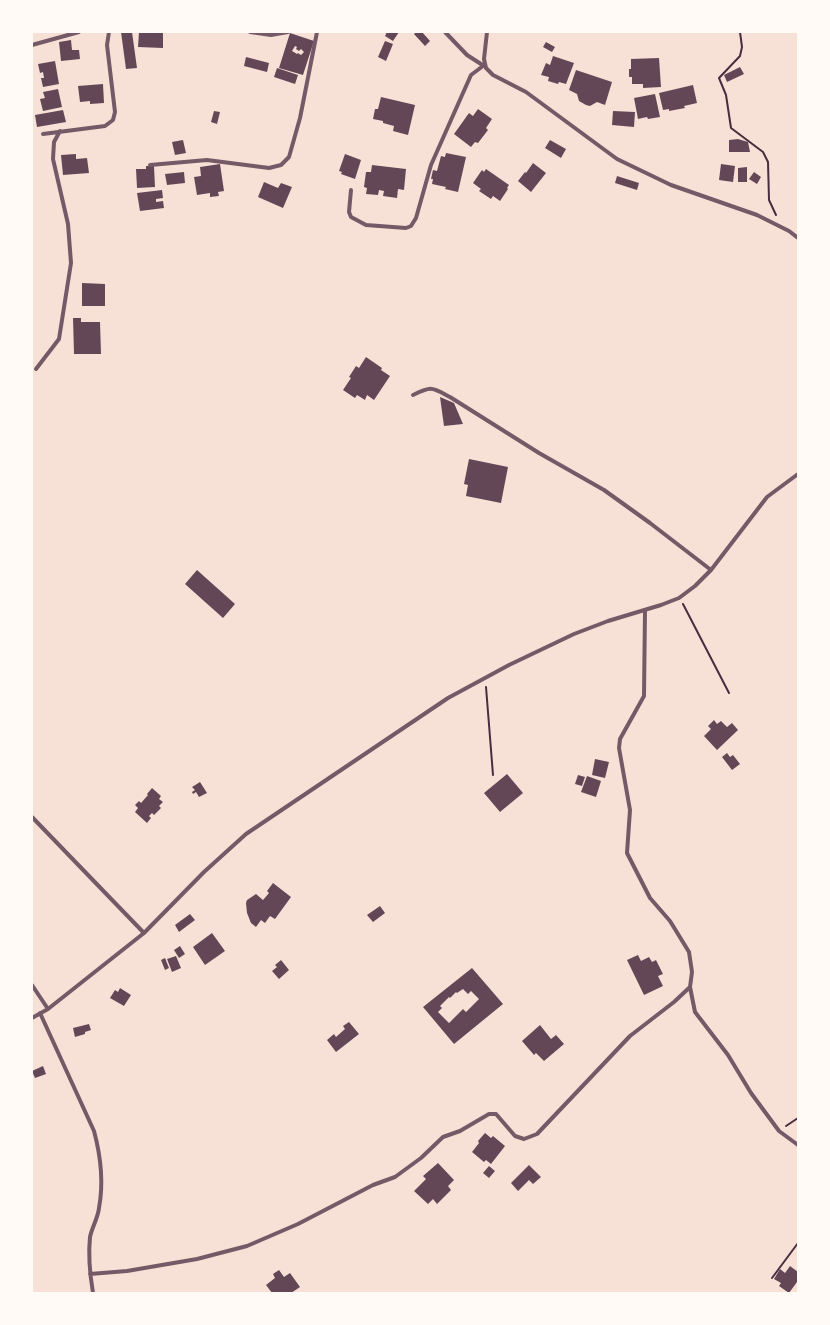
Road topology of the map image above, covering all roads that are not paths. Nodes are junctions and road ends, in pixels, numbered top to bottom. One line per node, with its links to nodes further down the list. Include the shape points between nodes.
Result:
1 (79, 32): 8 (street)
2 (109, 32): 10 (street, via 106,45 115,112 113,120 105,126)
3 (250, 32): 4 (street, via 271,35)
4 (288, 32)
5 (317, 32): 12 (street, via 300,118 289,157 281,165 269,168 207,160)
6 (445, 32): 9 (street, via 467,55)
7 (487, 32): 9 (street)
8 (32, 45)
9 (484, 67): 13 (street, via 471,74 431,165 416,218 411,226 406,228 366,225 351,218); 14 (street, via 493,75 526,92 618,159 671,185 757,215)
10 (60, 131): 11 (street); 15 (street, via 54,142 53,159 68,224 71,263 59,339)
11 (43, 134)
12 (150, 165)
13 (351, 190)
14 (798, 238)
15 (36, 369)
16 (413, 395): 18 (street, via 428,388 450,397 604,490)
17 (798, 474): 18 (street, via 767,497)
18 (711, 570): 19 (street, via 680,598)
19 (645, 610): 21 (street, via 574,634 448,698 246,834); 23 (street, via 644,696 620,739 619,748 630,810 627,853 650,898 670,922 689,952 692,972)
20 (32, 817): 21 (street)
21 (144, 933): 24 (street)
22 (32, 985): 24 (street)
23 (690, 987): 27 (street, via 695,1012 728,1055 751,1093 779,1131); 28 (street, via 630,1036 537,1134 524,1139 515,1136 496,1114 489,1114 460,1131 443,1137 421,1158 395,1177 373,1185 298,1224 247,1246 197,1259 126,1271)
24 (48, 1009): 25 (street)
25 (40, 1013): 26 (street); 28 (street, via 94,1131 100,1151 102,1174 99,1208 90,1237)
26 (32, 1018)
27 (798, 1145)
28 (90, 1274): 29 (street)
29 (93, 1293)

